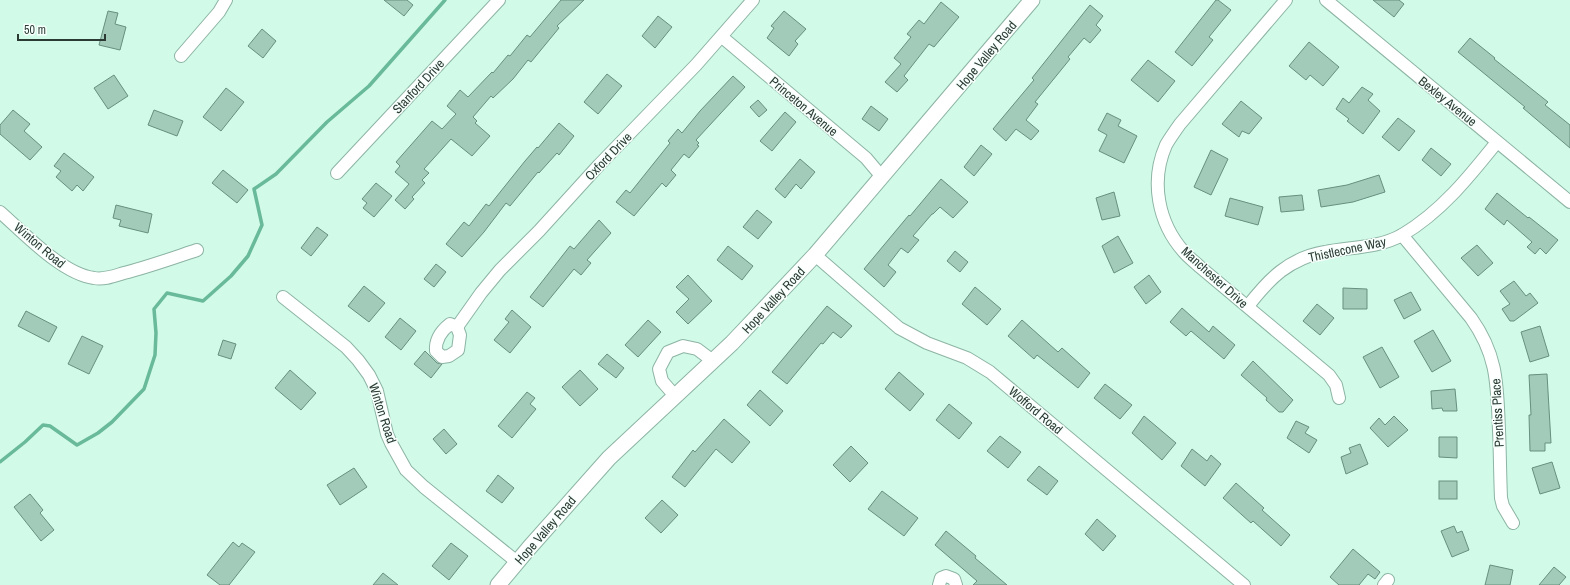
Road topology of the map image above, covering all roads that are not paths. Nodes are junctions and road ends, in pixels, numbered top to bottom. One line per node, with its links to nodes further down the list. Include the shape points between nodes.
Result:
1 (226, 0): 8 (street, via 219,12)
2 (499, 0): 10 (street, Stanford Drive)
3 (753, 0): 7 (street, Oxford Drive)
4 (1032, 0): 11 (main road, Hope Valley Road)
5 (1286, 0): 18 (street, Manchester Drive, via 1180,124 1166,145 1159,166 1159,203 1167,227 1183,252)
6 (1326, 0): 9 (street, Bexley Avenue)
7 (722, 37): 11 (street, Princeton Avenue, via 866,158); 19 (street, Oxford Drive, via 500,270)
8 (181, 56)
9 (1497, 142): 12 (street, Bexley Avenue); 14 (street, Thistlecone Way, via 1450,199)
10 (337, 173)
11 (882, 178): 16 (main road, Hope Valley Road)
12 (1570, 202)
13 (0, 212): 15 (street, Winton Road, via 59,263 78,274 96,279 134,271)
14 (1402, 235): 18 (street, Thistlecone Way, via 1357,248 1325,252 1293,262 1276,274); 23 (street, Prentiss Place, via 1471,318 1481,332 1489,351 1497,384 1501,498)
15 (197, 250)
16 (815, 255): 20 (main road, Hope Valley Road); 28 (street, Wofford Road, via 899,328 927,343 967,358 990,372)
17 (283, 297): 24 (street, Winton Road, via 346,347 369,375 377,391 387,434 406,470)
18 (1248, 306): 22 (street, Manchester Drive, via 1329,375 1336,385)
19 (458, 326)
20 (713, 361): 21 (main road, Hope Valley Road); 21 (street, via 697,349 683,346 668,352 659,369 662,380)
21 (675, 396): 24 (main road, Hope Valley Road, via 609,458)
22 (1339, 398)
23 (1513, 523)
24 (517, 562): 25 (main road, Hope Valley Road)
25 (498, 585)
26 (939, 585): 27 (street, via 946,576 952,577)
27 (956, 585)
28 (1244, 585)

